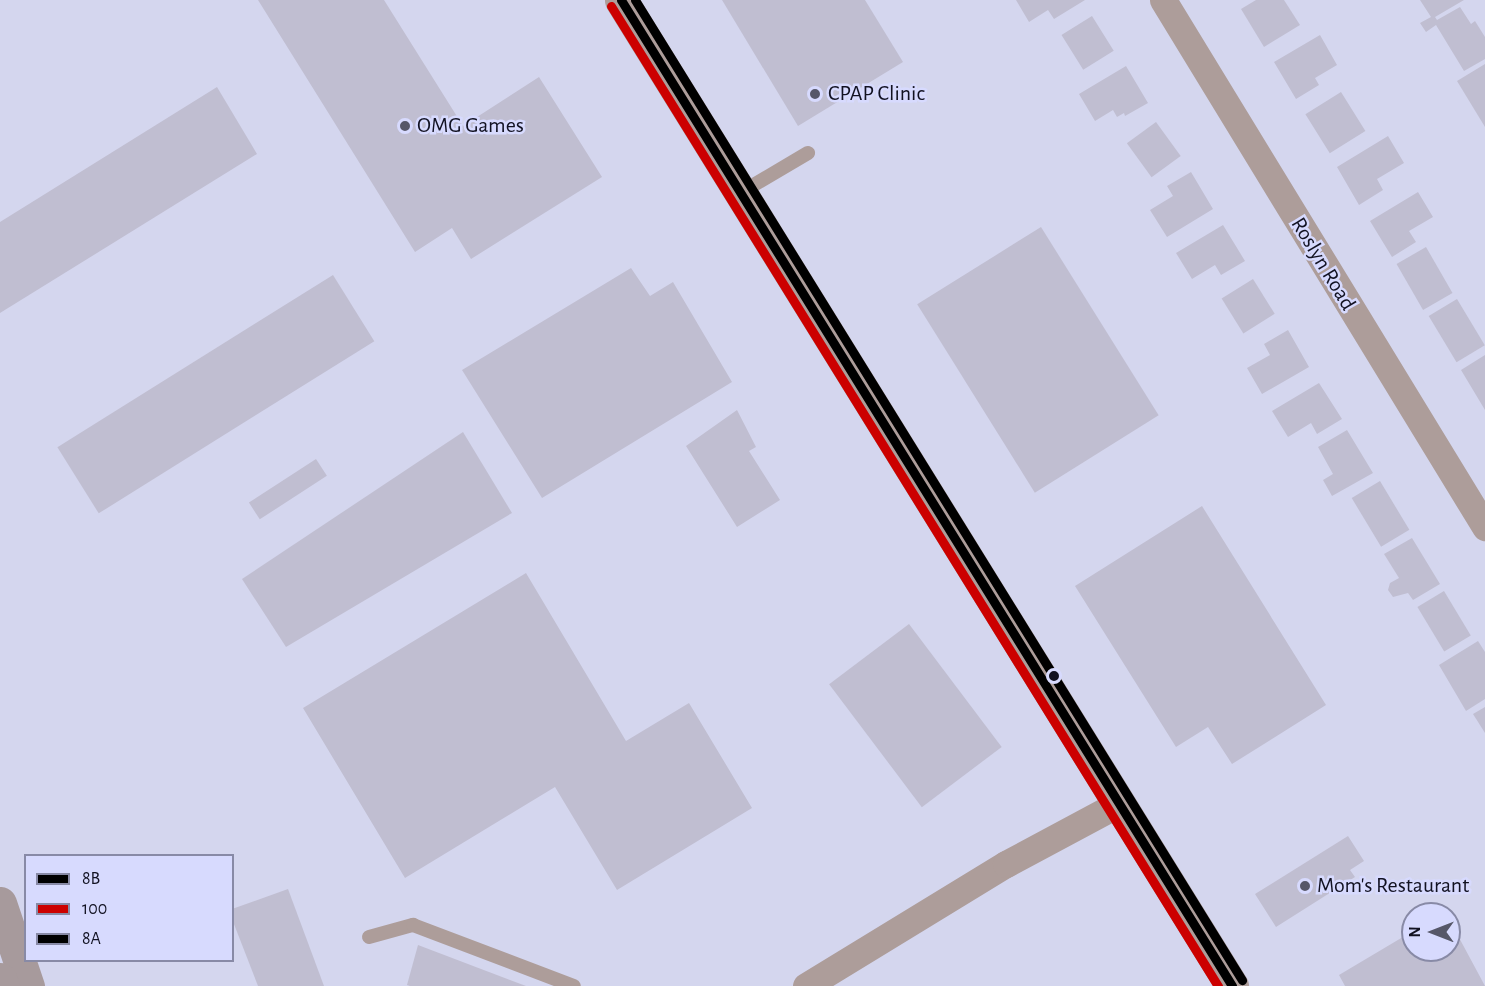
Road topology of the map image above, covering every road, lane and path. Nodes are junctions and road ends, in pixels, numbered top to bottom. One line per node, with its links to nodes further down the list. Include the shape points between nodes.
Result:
1 (621, 0): 4 (street)
2 (1163, 0): 5 (street, Roslyn Road)
3 (808, 153): 4 (lane)
4 (740, 193): 6 (street)
5 (1485, 527)
6 (1118, 804): 13 (street, via 1006,864); 14 (street)
7 (0, 903): 11 (highway)
8 (369, 937): 12 (lane, via 413,925)
9 (0, 979): 10 (highway)
10 (3, 986)
11 (28, 986)
12 (574, 986)
13 (806, 986)
14 (1232, 986)

